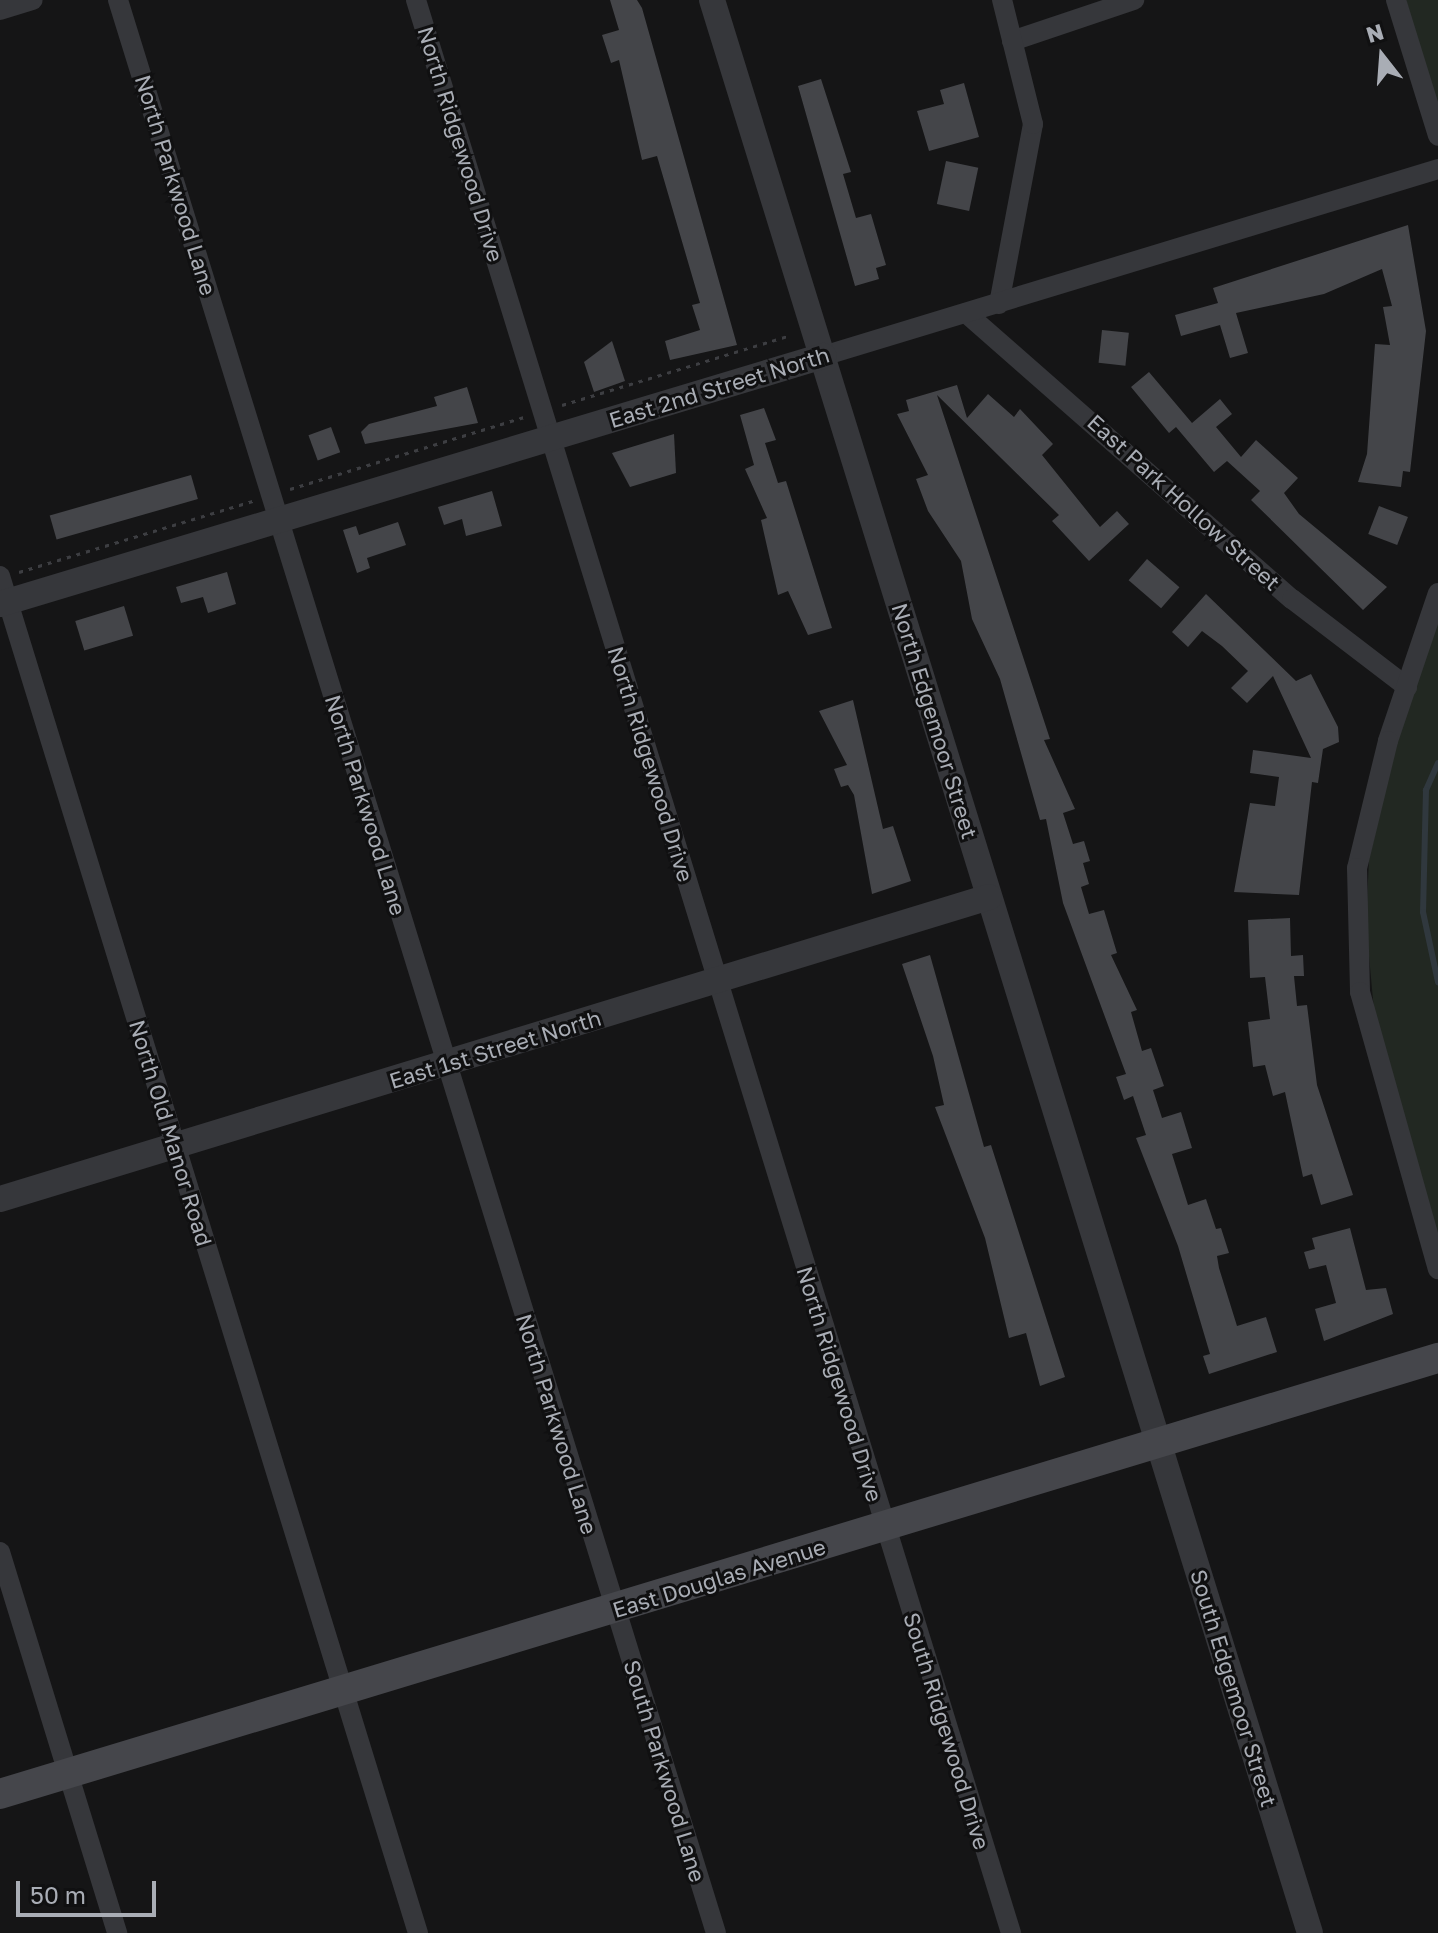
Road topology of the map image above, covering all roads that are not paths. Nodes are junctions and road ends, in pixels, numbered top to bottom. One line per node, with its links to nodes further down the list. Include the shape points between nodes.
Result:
1 (32, 0): 8 (street)
2 (118, 0): 16 (street, North Parkwood Lane)
3 (416, 0): 15 (street, North Ridgewood Drive)
4 (712, 0): 14 (street, North Edgemoor Street)
5 (1002, 0): 9 (street)
6 (1134, 0): 9 (street)
7 (1396, 0): 10 (street)
8 (0, 10)
9 (1012, 41): 12 (street, via 1033,124)
10 (1438, 136)
11 (1438, 169): 12 (street, East 2nd Street North)
12 (999, 304): 13 (street, East 2nd Street North)
13 (966, 313): 14 (street, East 2nd Street North); 19 (street, East Park Hollow Street, via 1292,599)
14 (823, 356): 15 (street, East 2nd Street North); 20 (street, North Edgemoor Street)
15 (551, 437): 16 (street, East 2nd Street North); 21 (street, North Ridgewood Drive)
16 (275, 507): 17 (street, East 2nd Street North); 22 (street, North Parkwood Lane)
17 (2, 590): 23 (street, North Old Manor Road)
18 (1438, 593): 19 (street)
19 (1407, 687): 25 (street, via 1357,868 1360,992)
20 (989, 897): 21 (street, East 1st Street North); 27 (street, North Edgemoor Street)
21 (717, 981): 22 (street, East 1st Street North); 28 (street, North Ridgewood Drive)
22 (446, 1064): 23 (street, East 1st Street North); 30 (street, North Parkwood Lane)
23 (175, 1146): 24 (street, East 1st Street North); 31 (street, North Old Manor Road)
24 (0, 1199)
25 (1438, 1269)
26 (1438, 1359): 27 (main road, East Douglas Avenue)
27 (1158, 1443): 28 (main road, East Douglas Avenue); 38 (street, South Edgemoor Street)
28 (884, 1528): 30 (main road, East Douglas Avenue); 37 (street, South Ridgewood Drive)
29 (0, 1552): 32 (street)
30 (615, 1609): 31 (main road, East Douglas Avenue); 36 (street, South Parkwood Lane)
31 (342, 1690): 32 (main road, East Douglas Avenue); 35 (street, North Old Manor Road)
32 (68, 1773): 33 (main road, East Douglas Avenue); 34 (street)
33 (0, 1794)
34 (117, 1933)
35 (418, 1933)
36 (716, 1933)
37 (1011, 1933)
38 (1310, 1933)

